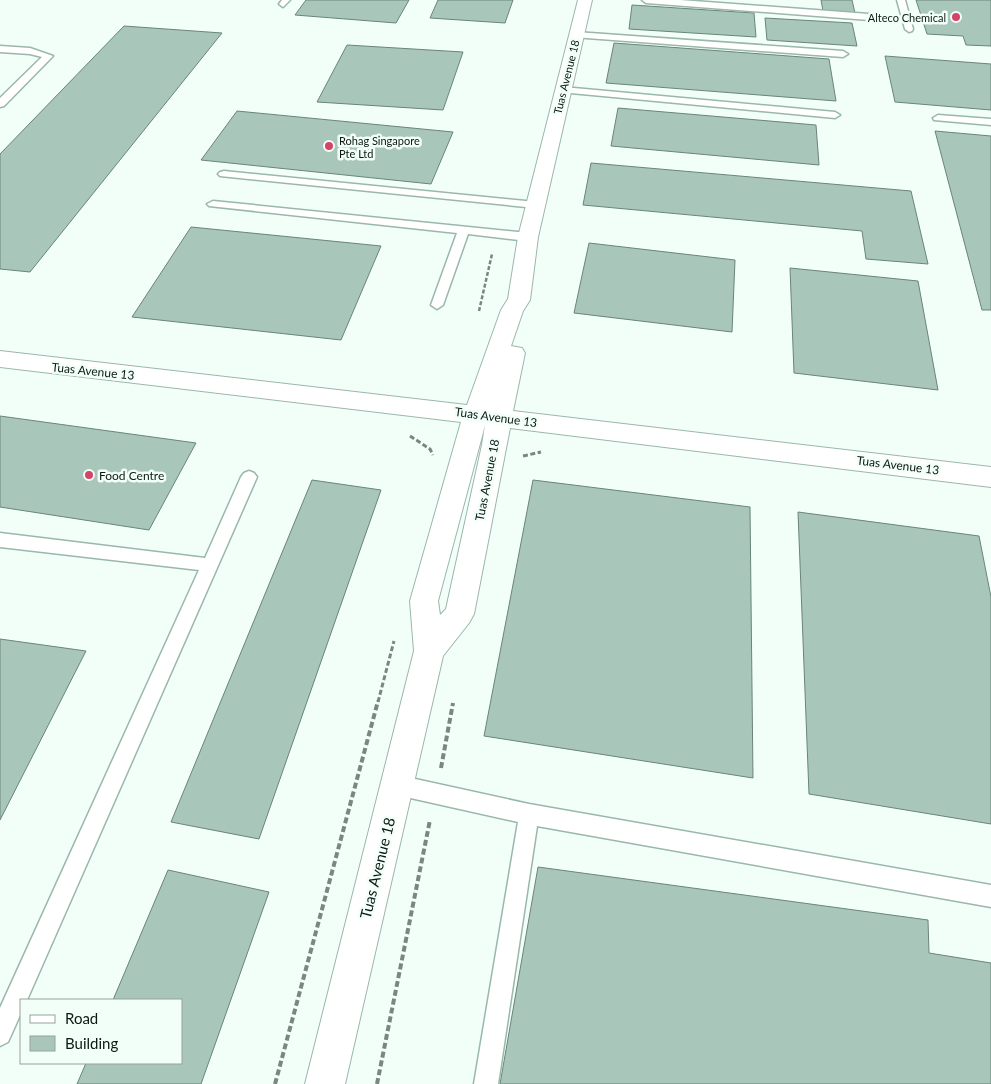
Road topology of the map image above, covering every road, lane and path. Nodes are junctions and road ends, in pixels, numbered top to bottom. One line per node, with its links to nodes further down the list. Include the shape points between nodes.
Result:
1 (585, 0): 7 (street, Tuas Avenue 18)
2 (646, 0): 4 (lane)
3 (901, 0): 6 (lane)
4 (768, 5): 5 (lane)
5 (868, 17)
6 (909, 29)
7 (576, 35): 9 (lane); 10 (street, Tuas Avenue 18)
8 (0, 49): 11 (lane, via 48,56)
9 (843, 54)
10 (563, 90): 12 (lane); 17 (street, Tuas Avenue 18)
11 (0, 104)
12 (835, 116)
13 (938, 118): 14 (lane)
14 (991, 122)
15 (224, 174): 17 (lane)
16 (213, 204): 18 (lane)
17 (536, 205): 19 (street, Tuas Avenue 18)
18 (464, 230): 19 (lane); 20 (lane)
19 (528, 237): 22 (street, Tuas Avenue 18, via 519,300 512,310 490,376)
20 (437, 305)
21 (0, 359): 22 (street, Tuas Avenue 13)
22 (487, 416): 28 (street, Tuas Avenue 13); 32 (street, Tuas Avenue 18, via 424,601); 32 (street, Tuas Avenue 18, via 495,445 459,614)
23 (408, 435): 26 (path, via 430,449)
24 (544, 451): 25 (path)
25 (518, 458)
26 (436, 462)
27 (249, 476): 30 (lane)
28 (991, 477)
29 (0, 540): 30 (lane)
30 (210, 565): 38 (lane)
31 (396, 634): 39 (path)
32 (429, 651): 34 (street, Tuas Avenue 18)
33 (455, 697): 35 (path)
34 (397, 785): 35 (lane); 40 (street, Tuas Avenue 18)
35 (436, 792): 36 (lane); 41 (path)
36 (529, 814): 37 (lane); 42 (lane)
37 (991, 896)
38 (0, 1034)
39 (275, 1084)
40 (325, 1084)
41 (377, 1084)
42 (486, 1084)

